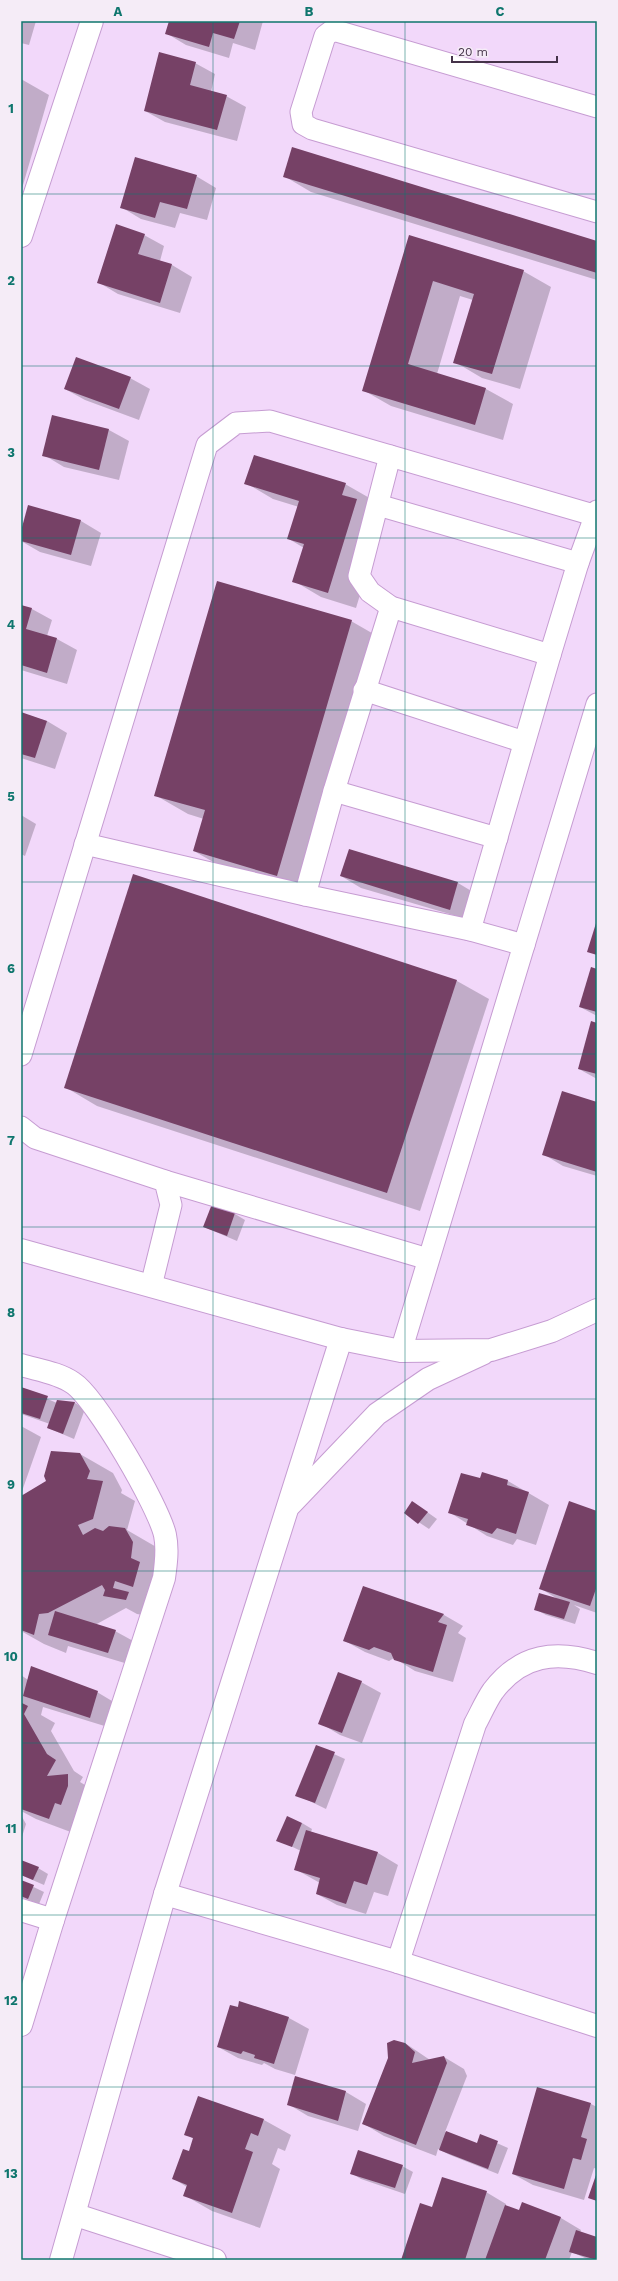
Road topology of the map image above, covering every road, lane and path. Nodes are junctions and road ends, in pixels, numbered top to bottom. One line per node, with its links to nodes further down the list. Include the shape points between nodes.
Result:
1 (92, 21): 4 (street)
2 (597, 107): 3 (lane, via 333,30 326,36 301,112 303,124 312,129)
3 (597, 212)
4 (21, 236)
5 (390, 456): 6 (lane); 7 (lane); 16 (lane, via 270,421 236,422 207,445)
6 (378, 505): 8 (lane); 9 (lane, via 359,576 370,592)
7 (596, 514): 8 (lane)
8 (578, 563): 10 (lane)
9 (391, 606): 10 (lane); 11 (lane)
10 (550, 655): 13 (lane)
11 (364, 690): 13 (lane); 14 (lane)
12 (597, 704): 19 (lane)
13 (524, 742): 15 (lane)
14 (334, 791): 15 (lane); 17 (lane)
15 (497, 838): 18 (lane)
16 (85, 844): 17 (lane); 20 (lane)
17 (305, 895): 18 (lane)
18 (470, 930): 19 (lane)
19 (524, 945): 24 (lane)
20 (21, 1055)
21 (21, 1127): 22 (lane, via 35,1138)
22 (165, 1181): 24 (lane); 25 (lane, via 171,1205)
23 (21, 1250): 25 (street)
24 (428, 1259): 29 (lane)
25 (151, 1286): 27 (street)
26 (597, 1310): 28 (street, via 552,1331)
27 (341, 1339): 29 (street); 31 (street)
28 (490, 1350): 29 (street); 31 (street, via 428,1379 377,1414)
29 (402, 1351)
30 (21, 1365): 35 (street, via 73,1382 90,1399 105,1420 160,1518 167,1555 164,1578)
31 (288, 1507): 33 (street)
32 (597, 1663): 36 (street, via 575,1656 547,1655 519,1666 493,1691 475,1724)
33 (165, 1894): 36 (street); 40 (street)
34 (21, 1910): 35 (street)
35 (53, 1920): 37 (street)
36 (398, 1962): 39 (street)
37 (29, 1968): 38 (street)
38 (21, 2025)
39 (597, 2026)
40 (76, 2215): 41 (street); 42 (street)
41 (62, 2260)
42 (215, 2260)

